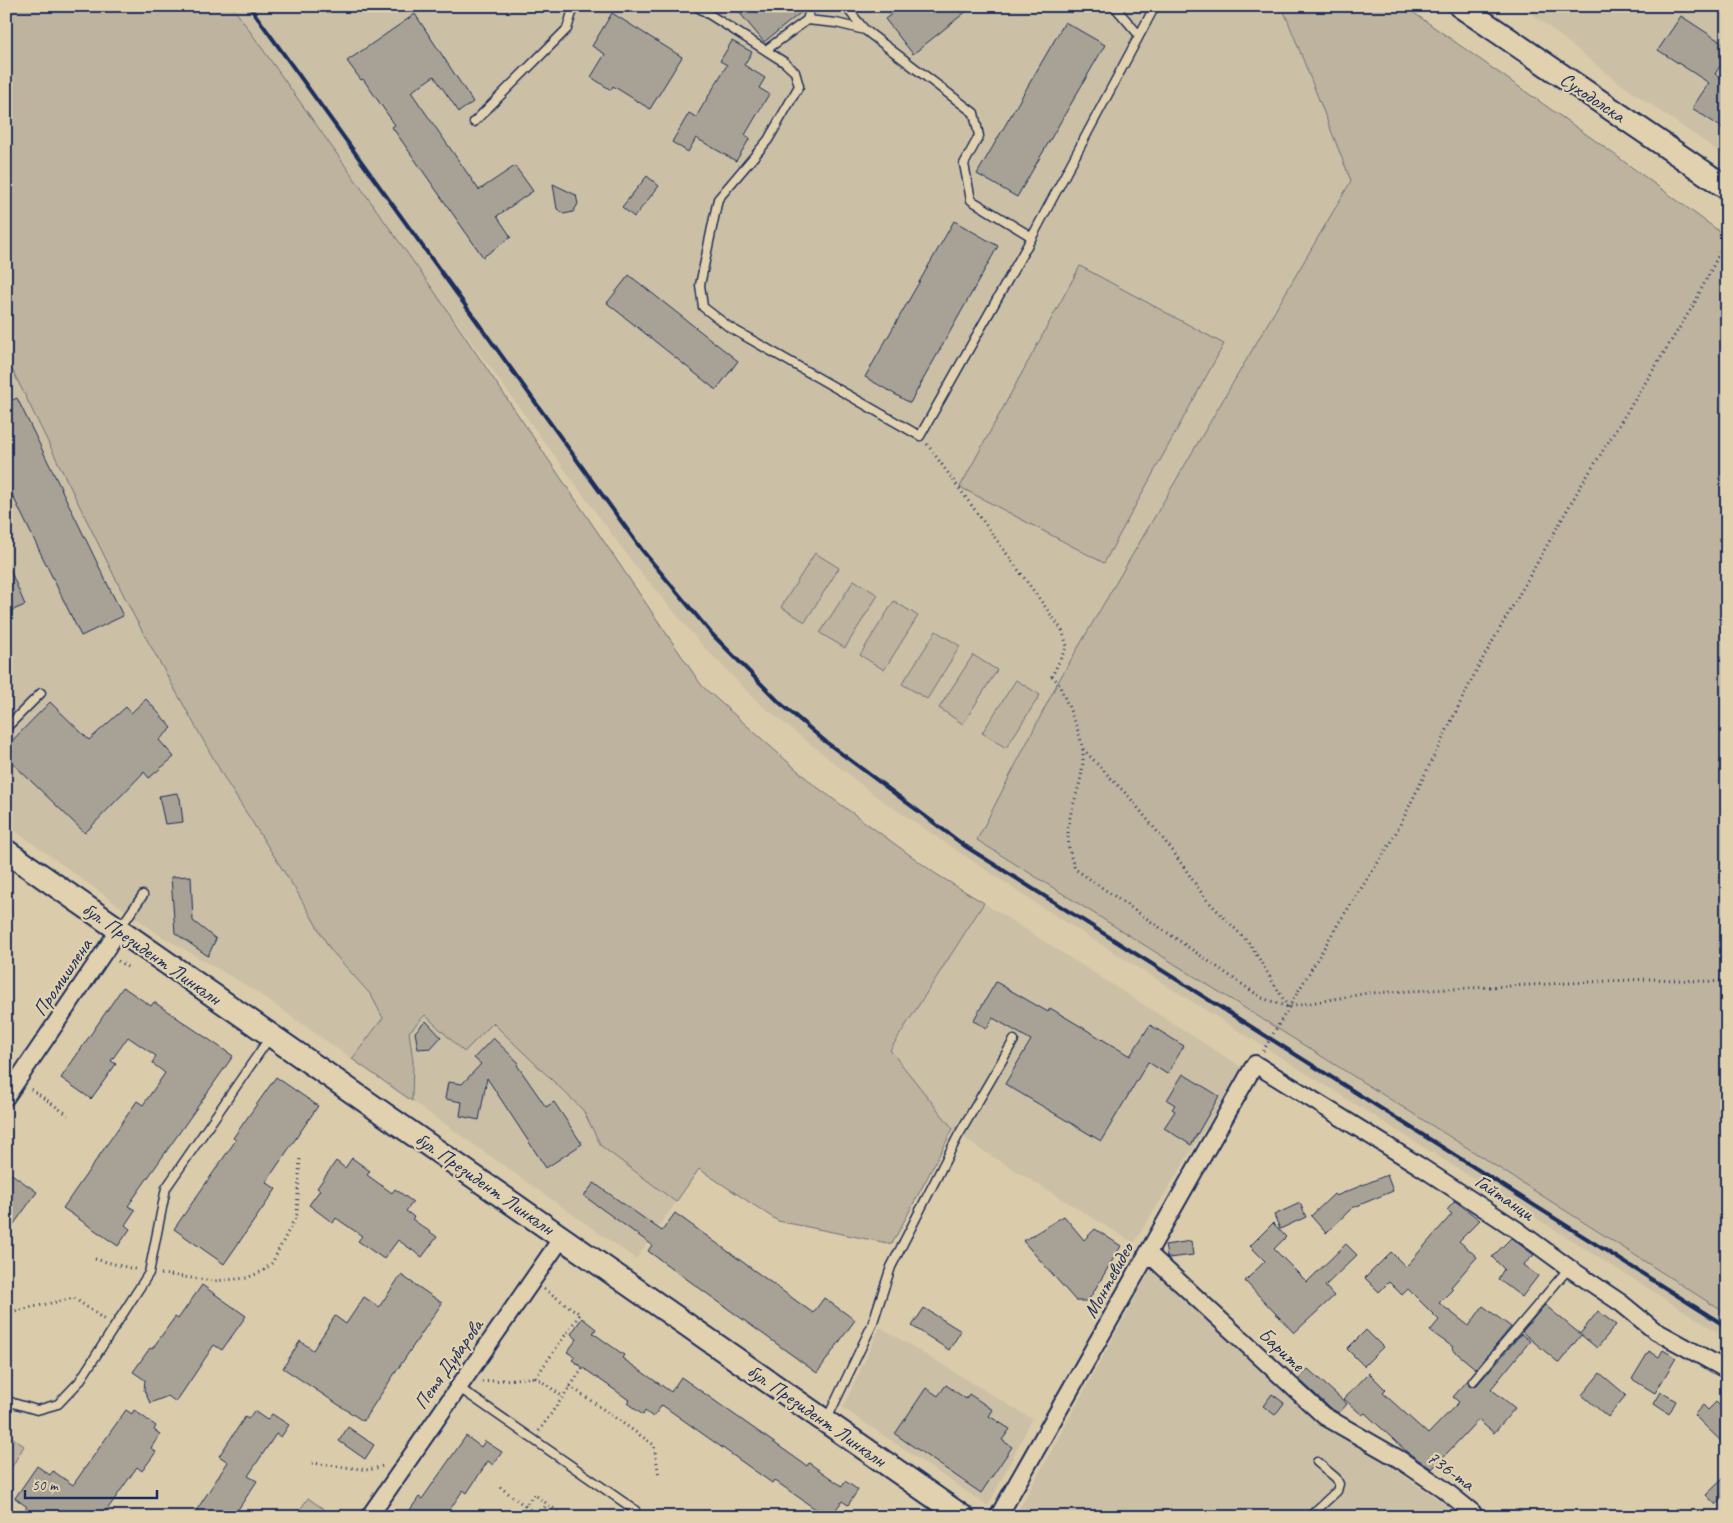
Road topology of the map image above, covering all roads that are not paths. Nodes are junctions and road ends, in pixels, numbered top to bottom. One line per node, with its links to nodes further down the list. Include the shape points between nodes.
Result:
1 (574, 6): 12 (lane, via 567,29)
2 (696, 6): 11 (lane)
3 (811, 6): 8 (lane)
4 (844, 6): 9 (lane)
5 (1114, 6): 10 (lane)
6 (1155, 6): 10 (lane)
7 (1460, 6): 13 (street, Суходолска)
8 (807, 20): 9 (lane, via 836,22); 11 (lane)
9 (865, 30): 14 (lane, via 974,113 979,136 964,164 971,200)
10 (1139, 35): 14 (lane)
11 (766, 50): 14 (lane, via 795,72 799,86 768,140 718,199 700,285 703,307 729,327 920,436)
12 (474, 122)
13 (1727, 188)
14 (1032, 237)
15 (41, 693): 16 (lane)
16 (6, 728)
17 (6, 851): 19 (street, бул. Президент Линкълн)
18 (143, 895): 19 (lane)
19 (119, 930): 20 (street, бул. Президент Линкълн); 23 (street, Промишлена)
20 (271, 1035): 24 (street, бул. Президент Линкълн); 30 (lane, via 166,1188 149,1273 79,1382 58,1404 37,1410)
21 (1014, 1040): 31 (lane, via 958,1136 891,1267 872,1325)
22 (1255, 1064): 25 (street, Монтевидео); 26 (street, Гайтанци, via 1426,1170)
23 (11, 1088)
24 (562, 1236): 29 (street, Петя Дубарова); 31 (street, бул. Президент Линкълн)
25 (1148, 1253): 32 (street, Барите, via 1324,1416); 37 (street, Монтевидео)
26 (1569, 1268): 27 (street, Гайтанци, via 1654,1330); 28 (lane)
27 (1727, 1370)
28 (1473, 1381)
29 (458, 1387): 34 (street, Петя Дубарова); 35 (lane, via 635,1510)
30 (6, 1398)
31 (826, 1421): 36 (street, бул. Президент Линкълн)
32 (1400, 1459): 39 (street, 736-та, via 1442,1488)
33 (1318, 1462): 38 (lane, via 1339,1484 1337,1491)
34 (369, 1517)
35 (630, 1517)
36 (963, 1517)
37 (998, 1517)
38 (1309, 1517)
39 (1475, 1517)

